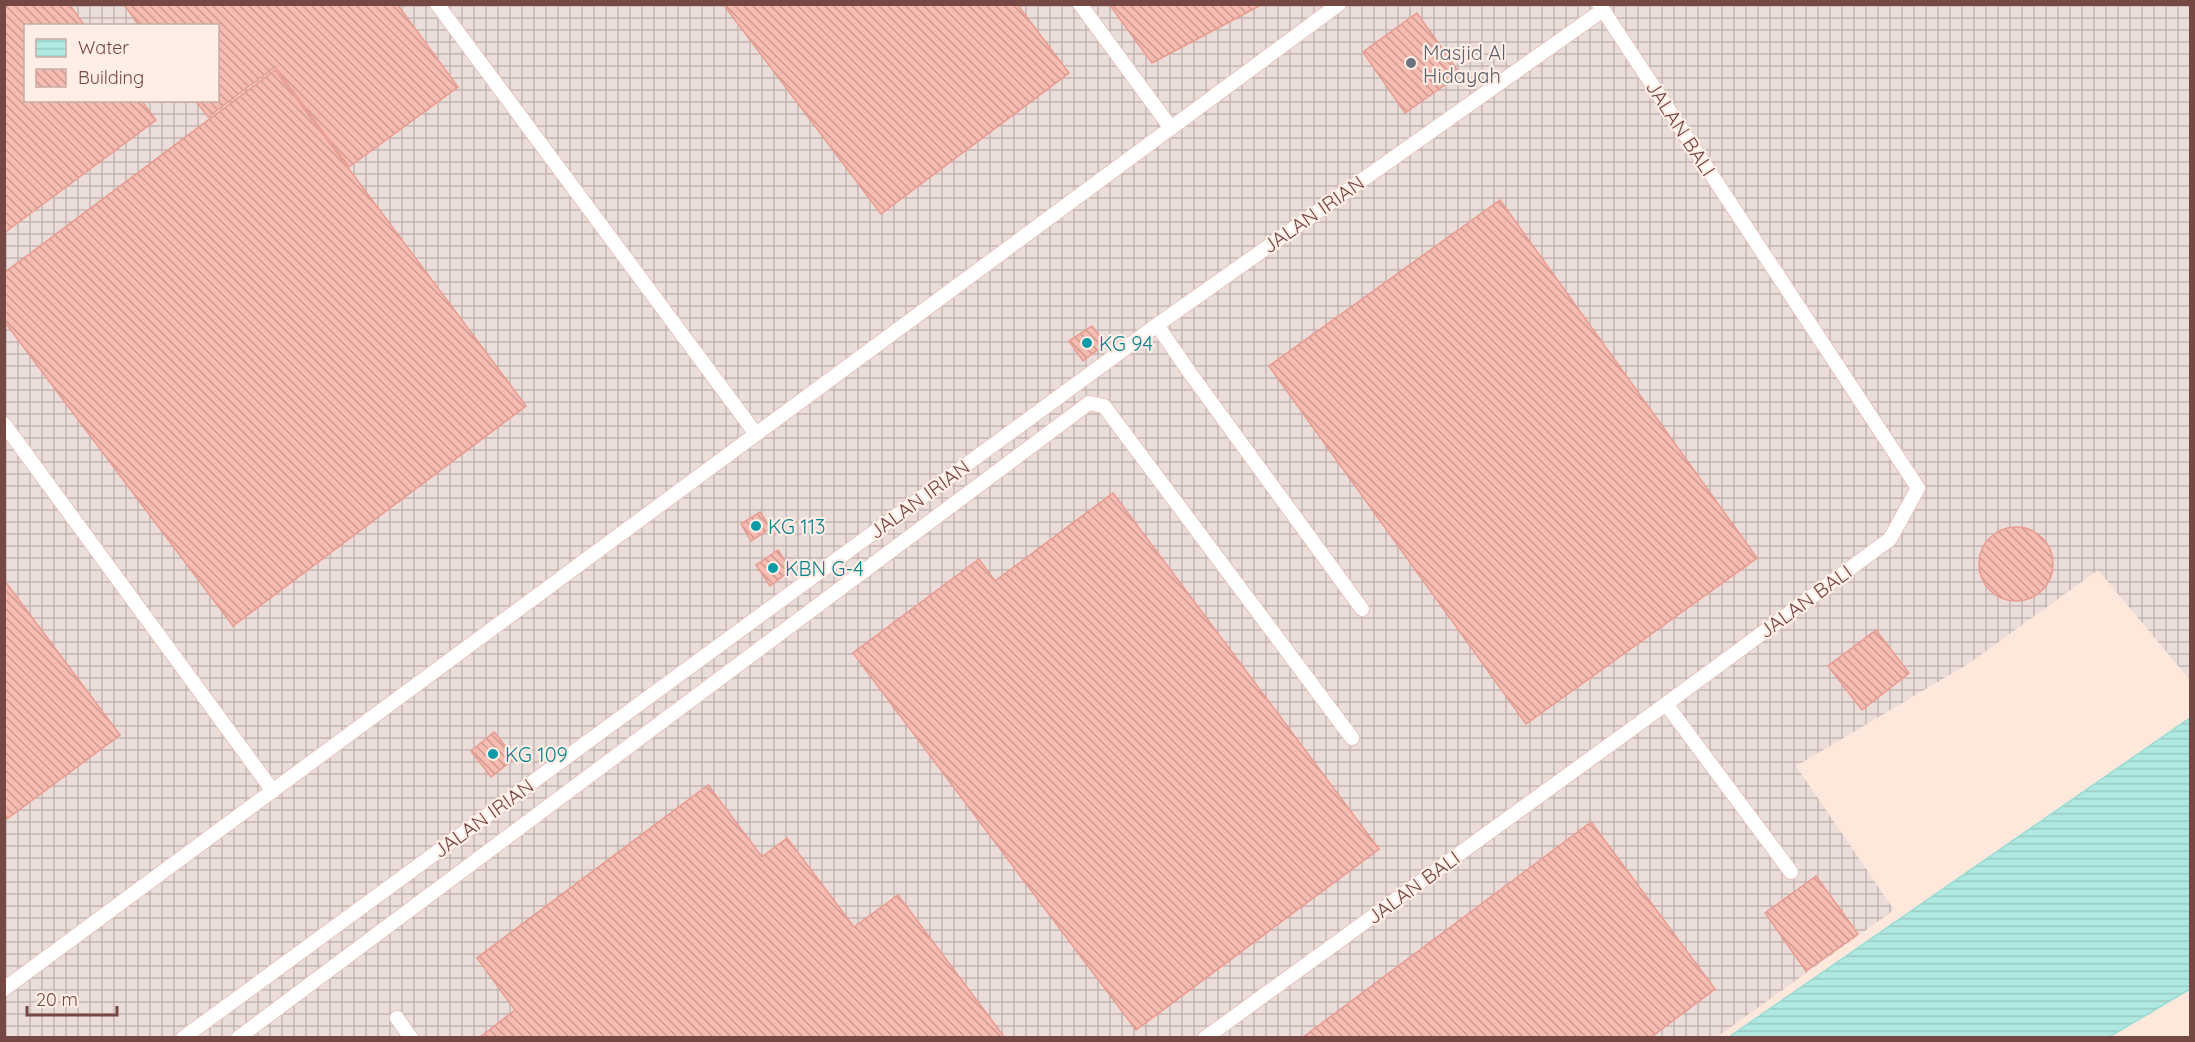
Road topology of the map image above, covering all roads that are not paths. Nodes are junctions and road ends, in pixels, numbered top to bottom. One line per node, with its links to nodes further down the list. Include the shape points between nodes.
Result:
1 (437, 4): 8 (lane)
2 (1080, 4): 5 (lane)
3 (1339, 4): 5 (lane)
4 (1601, 7): 6 (lane, JALAN IRIAN); 10 (lane, JALAN BALI, via 1918,488 1890,539)
5 (1171, 128): 8 (lane)
6 (1157, 325): 9 (lane); 16 (lane, JALAN IRIAN)
7 (4, 424): 12 (lane)
8 (756, 434): 12 (lane)
9 (1362, 609)
10 (1666, 704): 13 (lane); 19 (lane, JALAN BALI)
11 (1352, 738): 17 (lane, via 1104,406 1089,403)
12 (273, 791): 14 (lane)
13 (1791, 872)
14 (4, 989)
15 (398, 1018): 18 (lane)
16 (183, 1038)
17 (238, 1038)
18 (411, 1038)
19 (1205, 1038)

